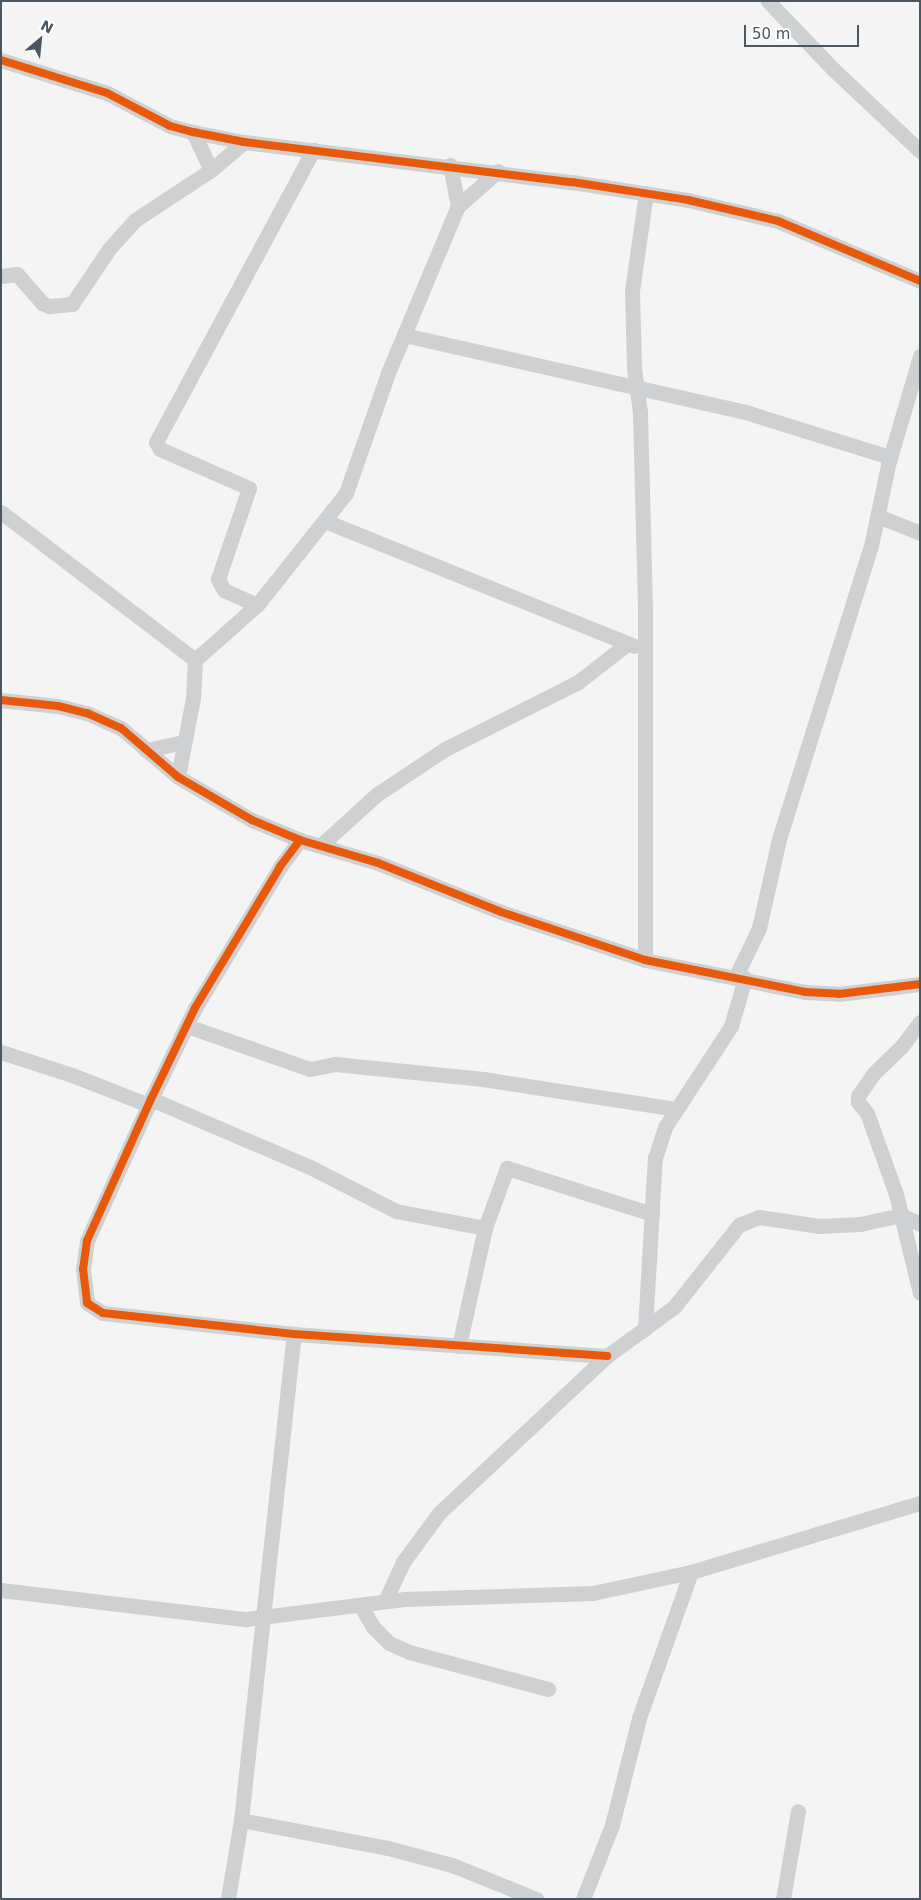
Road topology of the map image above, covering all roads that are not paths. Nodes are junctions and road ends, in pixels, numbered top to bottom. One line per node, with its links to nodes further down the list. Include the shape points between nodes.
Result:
1 (768, 1): 6 (street, via 833,70)
2 (1, 60): 3 (street, via 107,93 170,126)
3 (193, 132): 4 (street); 8 (street)
4 (244, 142): 5 (street); 8 (street)
5 (313, 150): 7 (street); 22 (street, via 156,442 160,449 249,488 218,579 224,590)
6 (920, 150)
7 (450, 165): 9 (street); 11 (street)
8 (212, 170): 12 (street, via 135,220 109,250 72,304 49,306 42,303 17,274)
9 (498, 171): 10 (street); 11 (street)
10 (646, 194): 13 (street, via 778,221); 16 (street, via 632,291)
11 (458, 206): 14 (street)
12 (1, 276)
13 (920, 281)
14 (404, 335): 16 (street); 20 (street, via 346,493)
15 (920, 356): 17 (street)
16 (637, 388): 17 (street, via 742,411); 24 (street)
17 (890, 457): 19 (street)
18 (1, 512): 25 (street)
19 (878, 516): 21 (street); 33 (street, via 855,601 791,794 759,928)
20 (325, 521): 22 (street); 23 (street)
21 (920, 533)
22 (257, 605): 25 (street)
23 (627, 644): 24 (street); 31 (street, via 578,682 474,732 437,754 376,795)
24 (646, 650): 32 (street)
25 (195, 660): 27 (street, via 193,698)
26 (1, 700): 28 (street, via 88,713 121,728)
27 (183, 742): 28 (street); 29 (street)
28 (146, 750): 29 (street)
29 (178, 777): 30 (street, via 232,810)
30 (300, 840): 31 (street); 36 (street, via 275,875)
31 (321, 845): 32 (street, via 378,863 501,912)
32 (645, 960): 33 (street)
33 (740, 977): 34 (street, via 805,992 840,994); 39 (street, via 731,1026)
34 (920, 984)
35 (920, 1022): 41 (street, via 900,1048 874,1073 858,1096 858,1102 868,1113)
36 (187, 1026): 38 (street); 39 (street, via 310,1068 335,1064 483,1079)
37 (1, 1052): 38 (street)
38 (150, 1102): 43 (street, via 319,1172 396,1212); 46 (street, via 87,1242 83,1270 87,1303 103,1313)
39 (676, 1110): 40 (street, via 665,1127 655,1158)
40 (652, 1214): 43 (street, via 507,1168); 45 (street)
41 (901, 1215): 42 (street); 44 (street); 45 (street, via 860,1224 819,1226 759,1217 747,1220 674,1307)
42 (920, 1224)
43 (486, 1228): 47 (street)
44 (920, 1293)
45 (645, 1329): 48 (street)
46 (294, 1334): 47 (street); 54 (street)
47 (459, 1346): 48 (street)
48 (607, 1356): 52 (street, via 439,1513 403,1562)
49 (920, 1503): 50 (street)
50 (691, 1572): 52 (street, via 593,1593); 60 (street, via 639,1718 612,1825)
51 (1, 1590): 54 (street, via 246,1619)
52 (385, 1601): 53 (street)
53 (360, 1605): 54 (street); 55 (street, via 389,1644)
54 (264, 1618): 57 (street)
55 (548, 1689)
56 (798, 1811): 61 (street)
57 (241, 1820): 58 (street); 59 (street, via 388,1848 452,1865)
58 (228, 1899)
59 (536, 1899)
60 (583, 1899)
61 (783, 1899)

